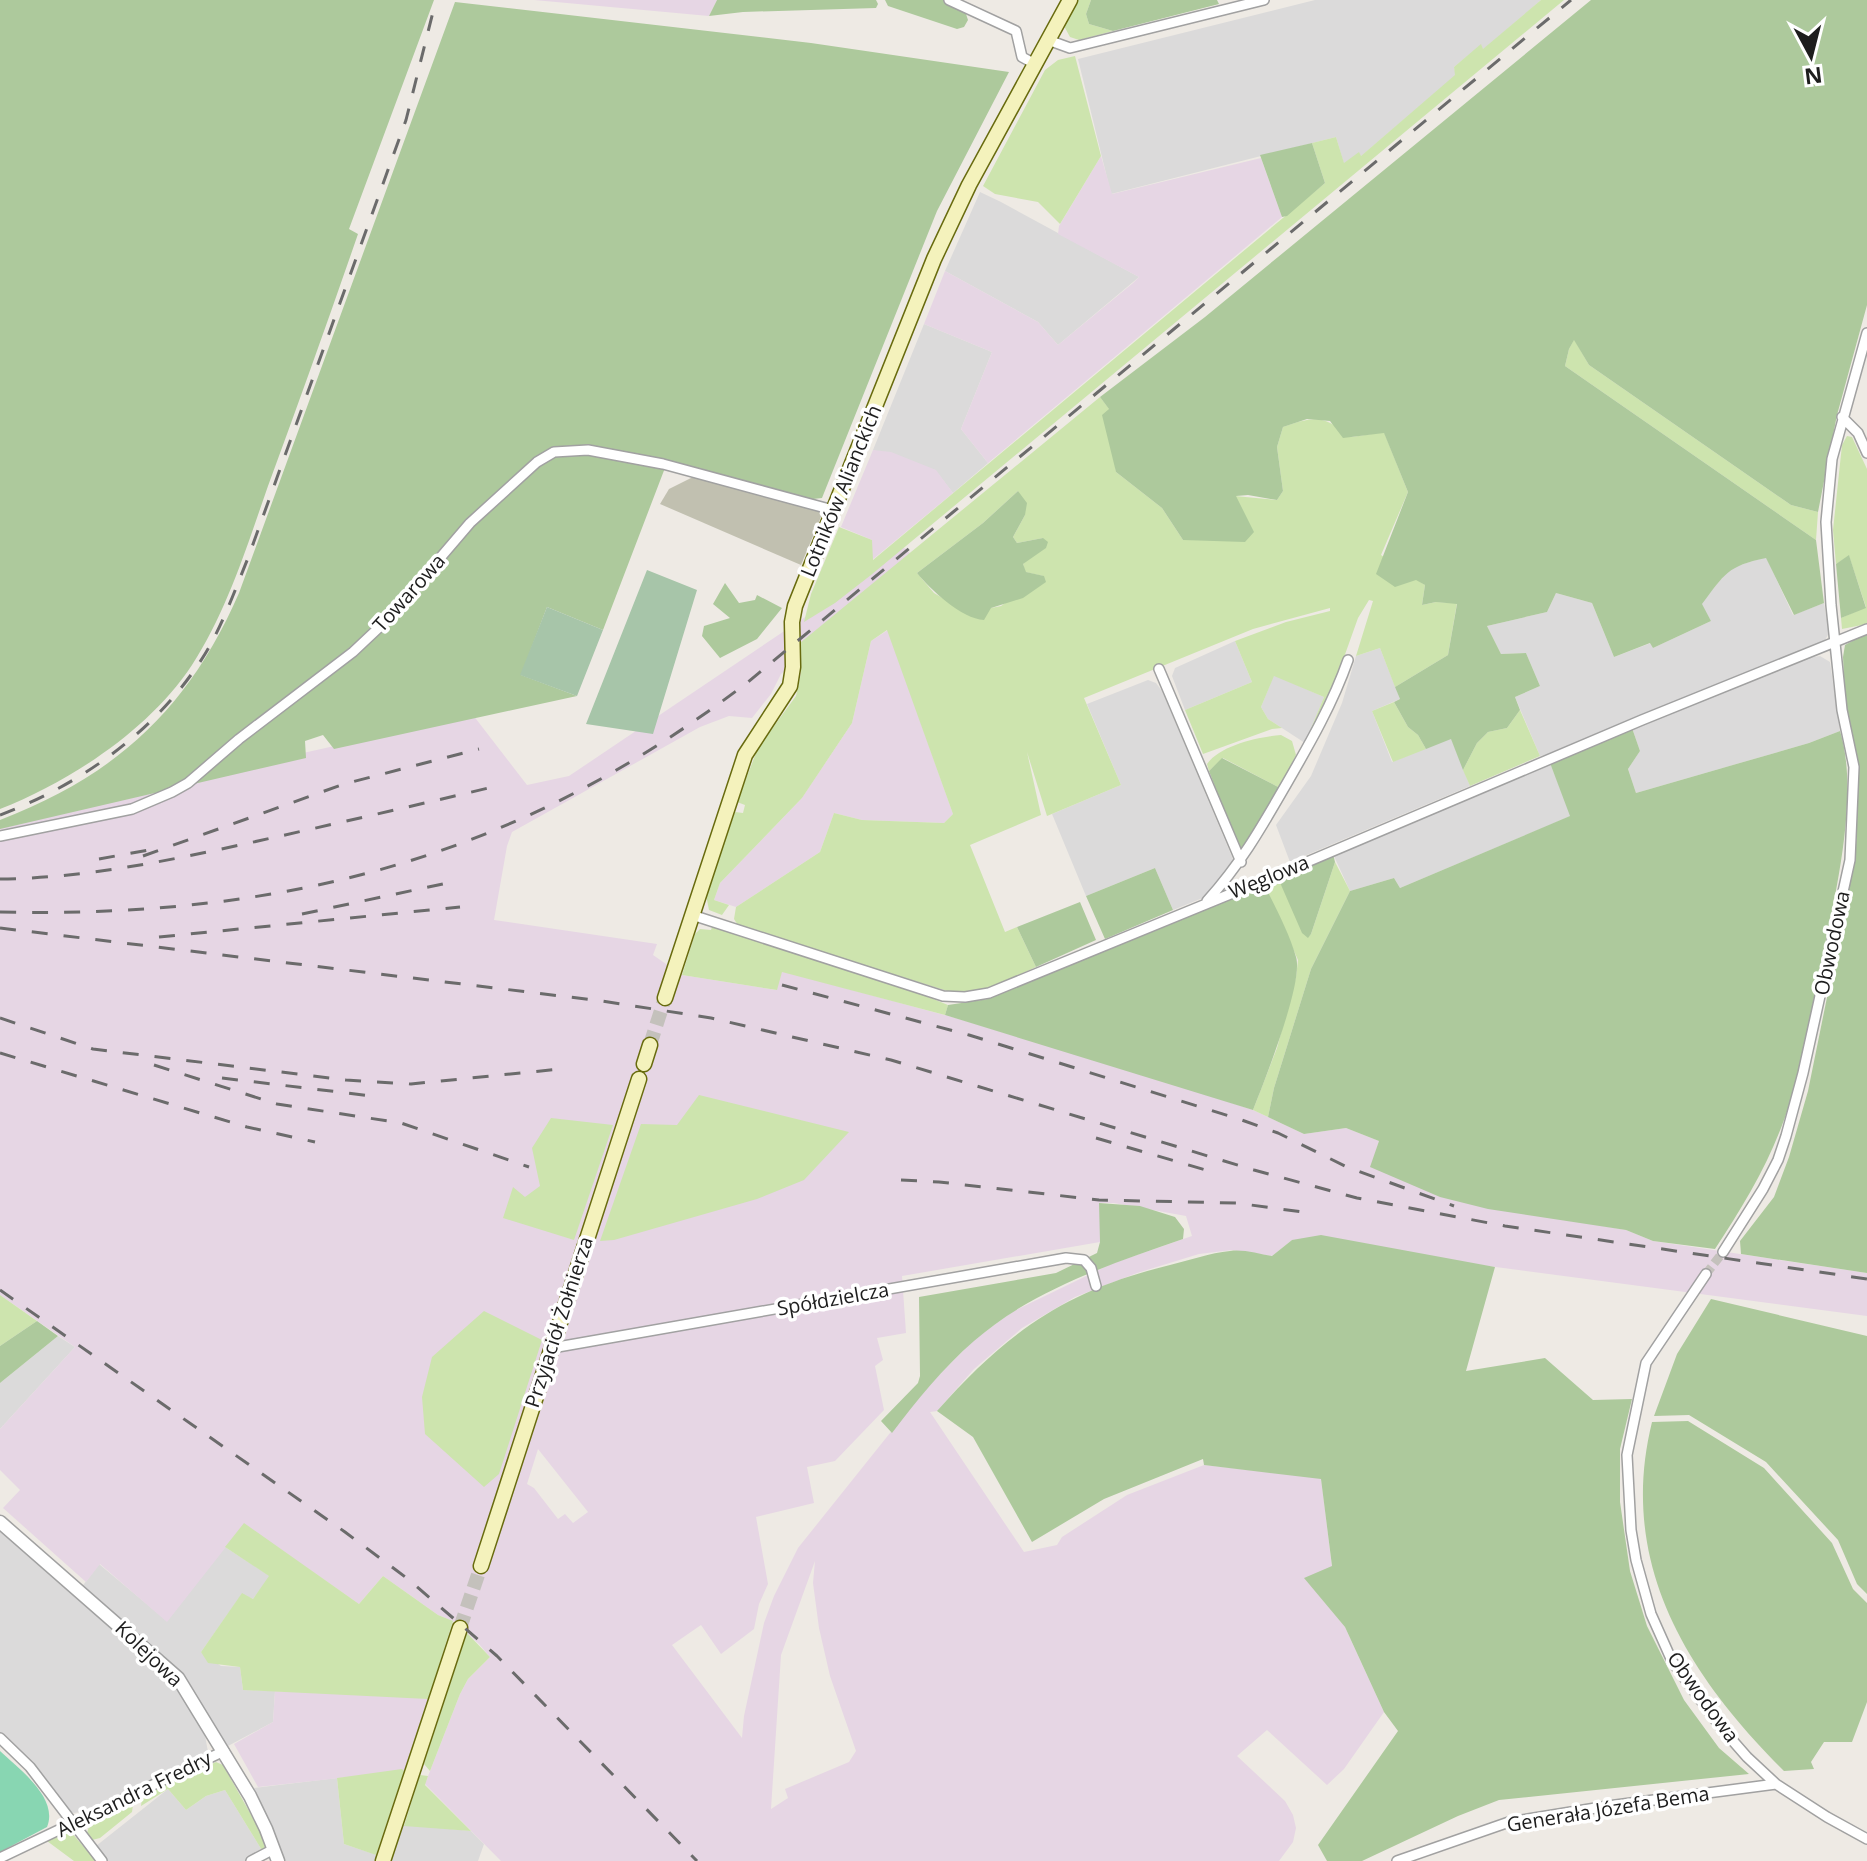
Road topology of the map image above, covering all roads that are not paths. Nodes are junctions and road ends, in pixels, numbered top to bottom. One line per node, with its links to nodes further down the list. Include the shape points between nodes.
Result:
1 (949, 0): 5 (street, via 1016,31 1022,57)
2 (1070, 0): 4 (main road, Lotników Alianckich)
3 (1264, 0): 4 (street, via 1070,48)
4 (1048, 40): 5 (main road, Lotników Alianckich)
5 (1035, 64): 9 (main road, Lotników Alianckich, via 934,259)
6 (1867, 333): 7 (street, Obwodowa)
7 (1842, 417): 8 (street, via 1858,433); 11 (street, Obwodowa, via 1826,522)
8 (1867, 453)
9 (833, 510): 14 (street, Towarowa, via 663,464 588,450 554,452 470,523 353,652 188,783 132,809); 17 (main road, Lotników Alianckich, via 795,606 790,686 745,755)
10 (1867, 629): 11 (street, Węglowa)
11 (1835, 642): 16 (street, Węglowa); 22 (street, Obwodowa, via 1854,767 1850,860 1786,1136 1763,1189)
12 (1348, 660): 15 (street, via 1318,728)
13 (1159, 669): 15 (street)
14 (0, 836)
15 (1241, 862): 16 (street)
16 (1204, 904): 17 (street, Węglowa, via 1002,988 965,997 934,993)
17 (692, 915): 18 (main road, Lotników Alianckich)
18 (665, 998)
19 (650, 1045): 20 (main road)
20 (644, 1064)
21 (639, 1079): 25 (main road, Przyjaciół Żołnierza)
22 (1723, 1252)
23 (1706, 1274): 31 (street, Obwodowa, via 1646,1363 1627,1455 1631,1530 1651,1614 1672,1661 1719,1725)
24 (1096, 1286): 25 (street, Spółdzielcza, via 1084,1260 1066,1258)
25 (552, 1348): 27 (main road, Przyjaciół Żołnierza)
26 (0, 1522): 30 (street, Kolejowa, via 171,1672)
27 (481, 1566)
28 (460, 1628): 38 (main road)
29 (0, 1738): 32 (street)
30 (224, 1751): 32 (street, Aleksandra Fredry); 34 (street, Kolejowa)
31 (1776, 1784): 33 (street, Obwodowa); 39 (street, Generała Józefa Bema, via 1509,1822)
32 (73, 1823): 35 (street, Aleksandra Fredry); 36 (street)
33 (1867, 1839)
34 (276, 1855): 37 (street)
35 (0, 1858)
36 (102, 1861)
37 (251, 1861)
38 (383, 1861)
39 (1397, 1861)

